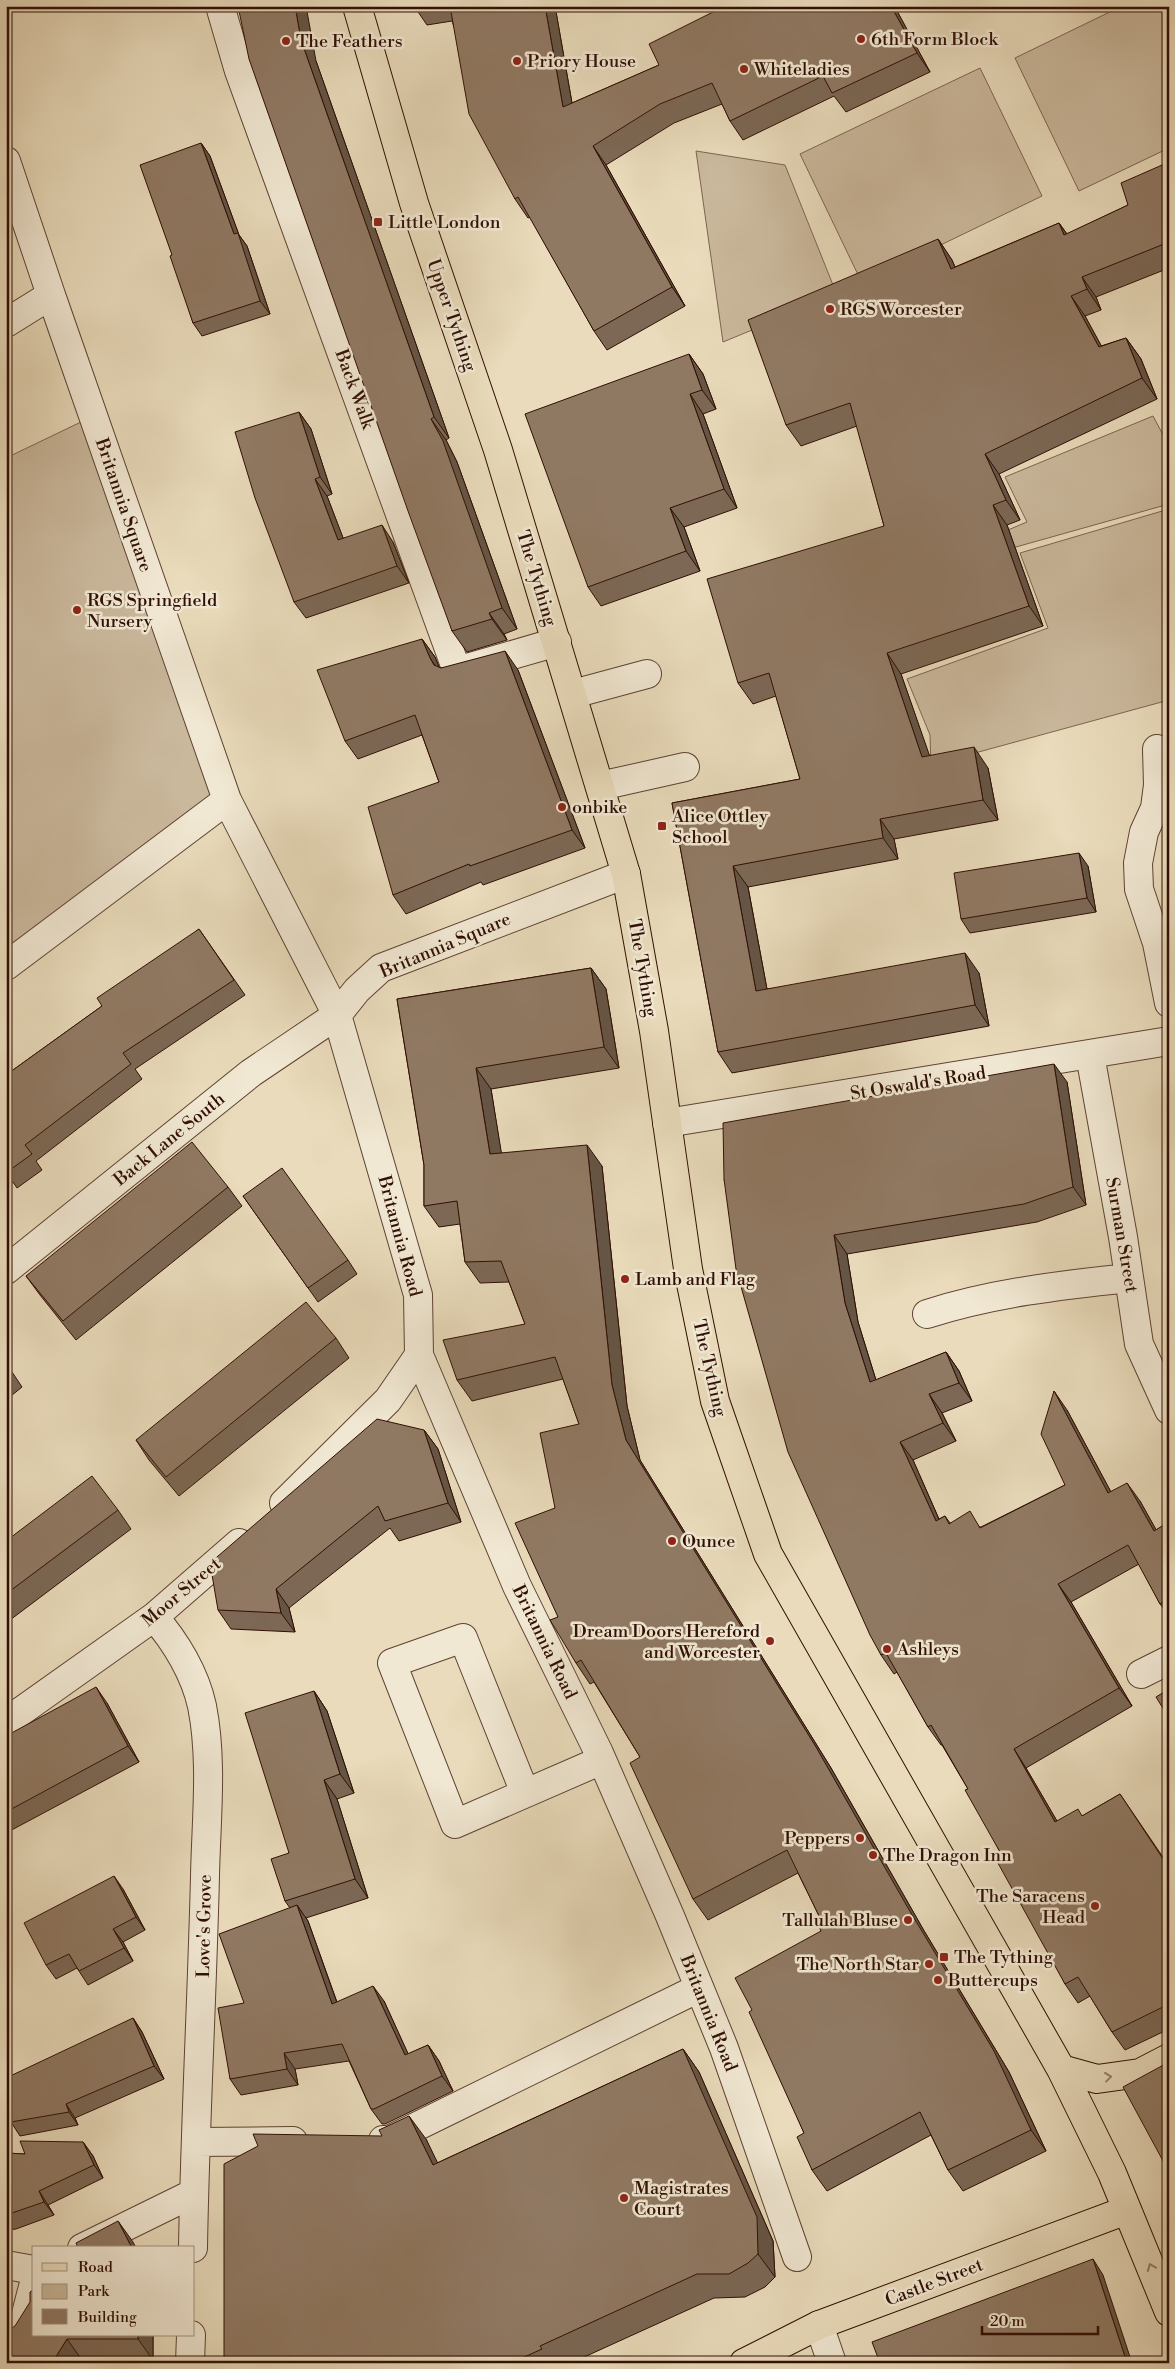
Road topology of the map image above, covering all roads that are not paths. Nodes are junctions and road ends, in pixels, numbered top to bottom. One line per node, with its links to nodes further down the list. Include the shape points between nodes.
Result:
1 (220, 6): 7 (street, Back Walk, via 239,71 457,672)
2 (357, 6): 6 (main road, Upper Tything, via 414,203)
3 (6, 161): 4 (street, Britannia Square)
4 (51, 295): 5 (street); 13 (street, Britannia Square)
5 (6, 323)
6 (498, 450): 7 (main road, The Tything)
7 (558, 642): 9 (main road, The Tything)
8 (647, 674): 9 (street)
9 (573, 694): 12 (main road, The Tything)
10 (1157, 749): 16 (street, via 1158,785 1155,808 1144,832 1138,863 1139,889 1158,943)
11 (684, 767): 12 (street)
12 (600, 786): 14 (main road, The Tything)
13 (227, 800): 15 (street); 17 (street, Britannia Square)
14 (626, 874): 17 (street, Britannia Square, via 381,968); 20 (main road, The Tything)
15 (6, 966)
16 (1169, 1003)
17 (337, 1015): 21 (street, Back Lane South, via 250,1073); 24 (street, Britannia Road, via 418,1295)
18 (1169, 1042): 19 (street, St Oswald's Road)
19 (1090, 1055): 20 (street, St Oswald's Road); 22 (street, Surman Street)
20 (668, 1123): 34 (main road, The Tything, via 688,1269 715,1401 768,1554)
21 (6, 1270)
22 (1129, 1278): 23 (street, via 1017,1293 954,1305); 25 (street, Surman Street, via 1139,1344)
23 (927, 1314)
24 (419, 1355): 26 (street, Moor Street, via 388,1400 263,1522); 30 (street, Britannia Road, via 517,1586)
25 (1169, 1410)
26 (154, 1617): 29 (street, Moor Street); 37 (street, Love's Grove, via 166,1630 196,1683 208,1752)
27 (1169, 1660): 28 (street)
28 (1141, 1674)
29 (6, 1722)
30 (602, 1760): 31 (street); 32 (street, Britannia Road)
31 (525, 1793): 31 (street, via 455,1824 392,1663 463,1638)
32 (699, 1988): 36 (street, via 390,2140); 42 (street, Britannia Road, via 724,2048)
33 (1169, 2058): 34 (main road, one-way to 33, via 1097,2079 1140,2073)
34 (1061, 2069): 39 (main road, The Tything)
35 (322, 2140): 37 (street)
36 (360, 2140)
37 (196, 2142): 38 (street, Love's Grove)
38 (194, 2193): 40 (street); 41 (street, Love's Grove)
39 (1127, 2210): 46 (main road, The Tything, one-way to 39); 47 (main road, Castle Street)
40 (86, 2246)
41 (193, 2246)
42 (797, 2257)
43 (6, 2265): 44 (street)
44 (32, 2270)
45 (32, 2291): 49 (street, via 21,2334)
46 (1169, 2312)
47 (819, 2325): 51 (main road, Castle Street); 52 (street)
48 (191, 2336): 50 (street)
49 (6, 2345)
50 (190, 2363)
51 (744, 2363)
52 (832, 2363)

